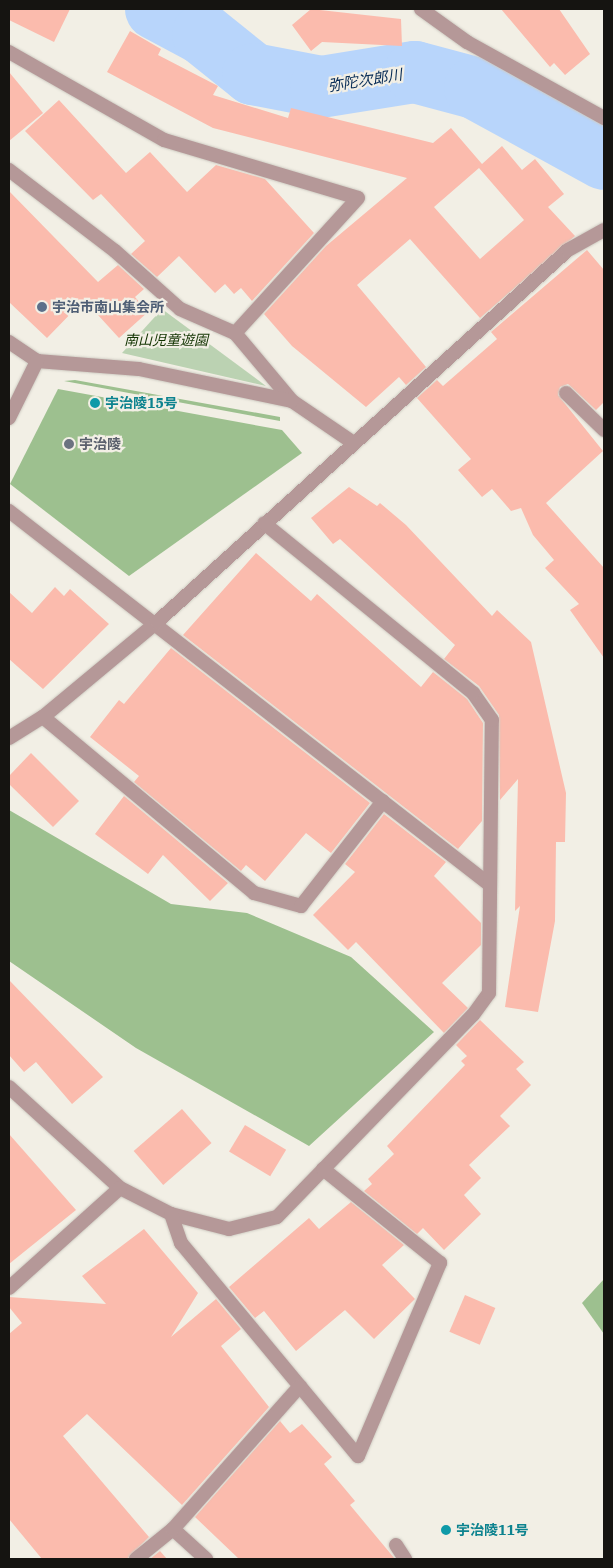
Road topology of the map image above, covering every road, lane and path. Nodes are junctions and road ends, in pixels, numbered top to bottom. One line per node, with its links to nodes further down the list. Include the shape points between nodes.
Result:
1 (420, 9): 3 (street, via 467,42)
2 (9, 52): 6 (street, via 164,140 358,198)
3 (604, 118)
4 (9, 170): 6 (street, via 107,244 180,310)
5 (604, 230): 13 (street, via 568,250 478,335)
6 (235, 333): 10 (street)
7 (9, 342): 8 (street)
8 (37, 361): 10 (street, via 139,369); 11 (street)
9 (566, 392): 12 (street)
10 (292, 400): 13 (street)
11 (9, 418)
12 (604, 430)
13 (352, 442): 15 (street)
14 (9, 512): 16 (street)
15 (264, 523): 16 (street); 20 (street, via 473,693 492,720)
16 (157, 622): 17 (street); 19 (street)
17 (43, 717): 18 (street); 19 (street, via 254,893 302,906)
18 (9, 738)
19 (383, 801): 20 (street)
20 (490, 885): 22 (street, via 489,994 473,1015)
21 (9, 1086): 23 (street)
22 (323, 1169): 24 (street, via 277,1216 230,1229); 26 (street, via 440,1264 358,1456)
23 (120, 1188): 24 (street); 25 (street)
24 (172, 1214): 26 (street, via 181,1244)
25 (9, 1288)
26 (300, 1386): 27 (street)
27 (173, 1529): 29 (street); 30 (street)
28 (396, 1545): 31 (street)
29 (136, 1559)
30 (206, 1559)
31 (405, 1559)

